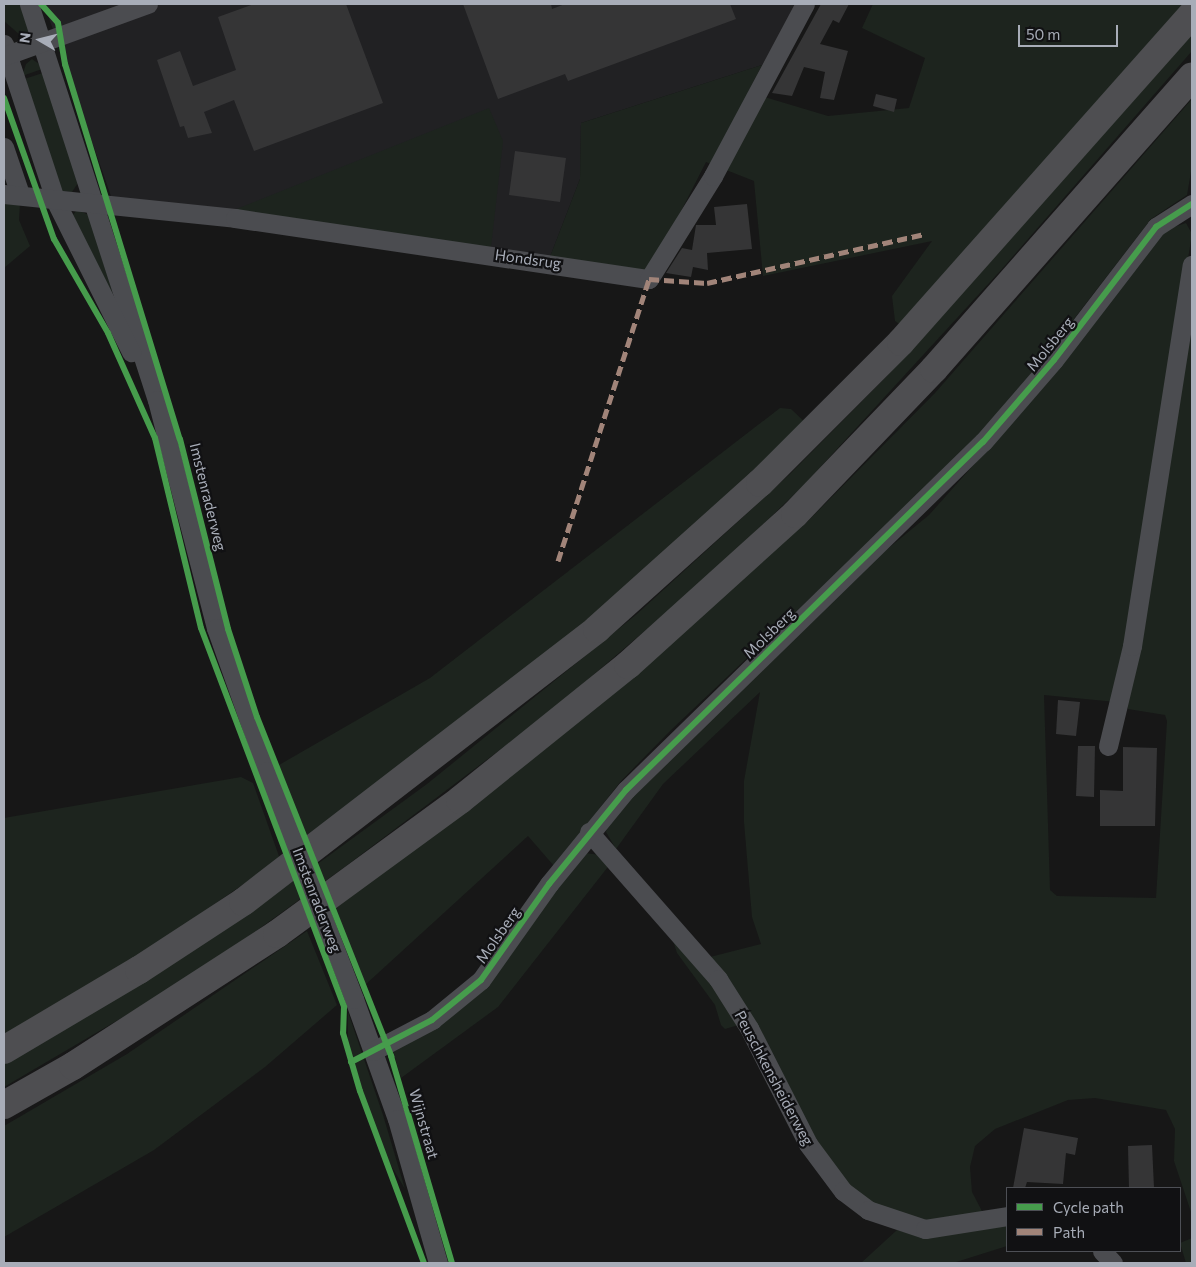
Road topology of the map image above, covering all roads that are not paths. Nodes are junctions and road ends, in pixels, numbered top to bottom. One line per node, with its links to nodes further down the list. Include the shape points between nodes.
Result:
1 (29, 4): 5 (street, Imstenraderweg)
2 (148, 4): 5 (street)
3 (805, 4): 11 (street, Hondsrug, via 713,176 649,279 603,269 235,218)
4 (1192, 14): 18 (highway, via 901,342 760,483 597,629 243,902 139,970)
5 (42, 44): 6 (street); 11 (street, Imstenraderweg)
6 (5, 52): 10 (street, Imstenraderweg)
7 (1192, 76): 20 (highway, via 934,369 809,500 628,665 460,800 276,934 73,1066)
8 (4, 146): 9 (street)
9 (12, 194): 10 (street)
10 (56, 202): 11 (street); 14 (street, Imstenraderweg)
11 (92, 203): 14 (street, Imstenraderweg)
12 (1192, 204): 16 (street, Molsberg, via 1156,227 1060,352 983,442 650,765)
13 (1192, 265): 15 (street, via 1130,655)
14 (156, 400): 17 (street, Imstenraderweg, bridge, via 216,628)
15 (1108, 746)
16 (589, 832): 19 (street, Molsberg, via 481,980 432,1020); 21 (street, Peuschkensheiderweg, via 718,979 750,1028 816,1158 843,1191 868,1210 925,1228)
17 (354, 999): 19 (street, Wijnstraat)
18 (4, 1050)
19 (374, 1051): 23 (street, Wijnstraat)
20 (4, 1105)
21 (1006, 1216)
22 (1103, 1252): 24 (street)
23 (438, 1263)
24 (1113, 1263)

